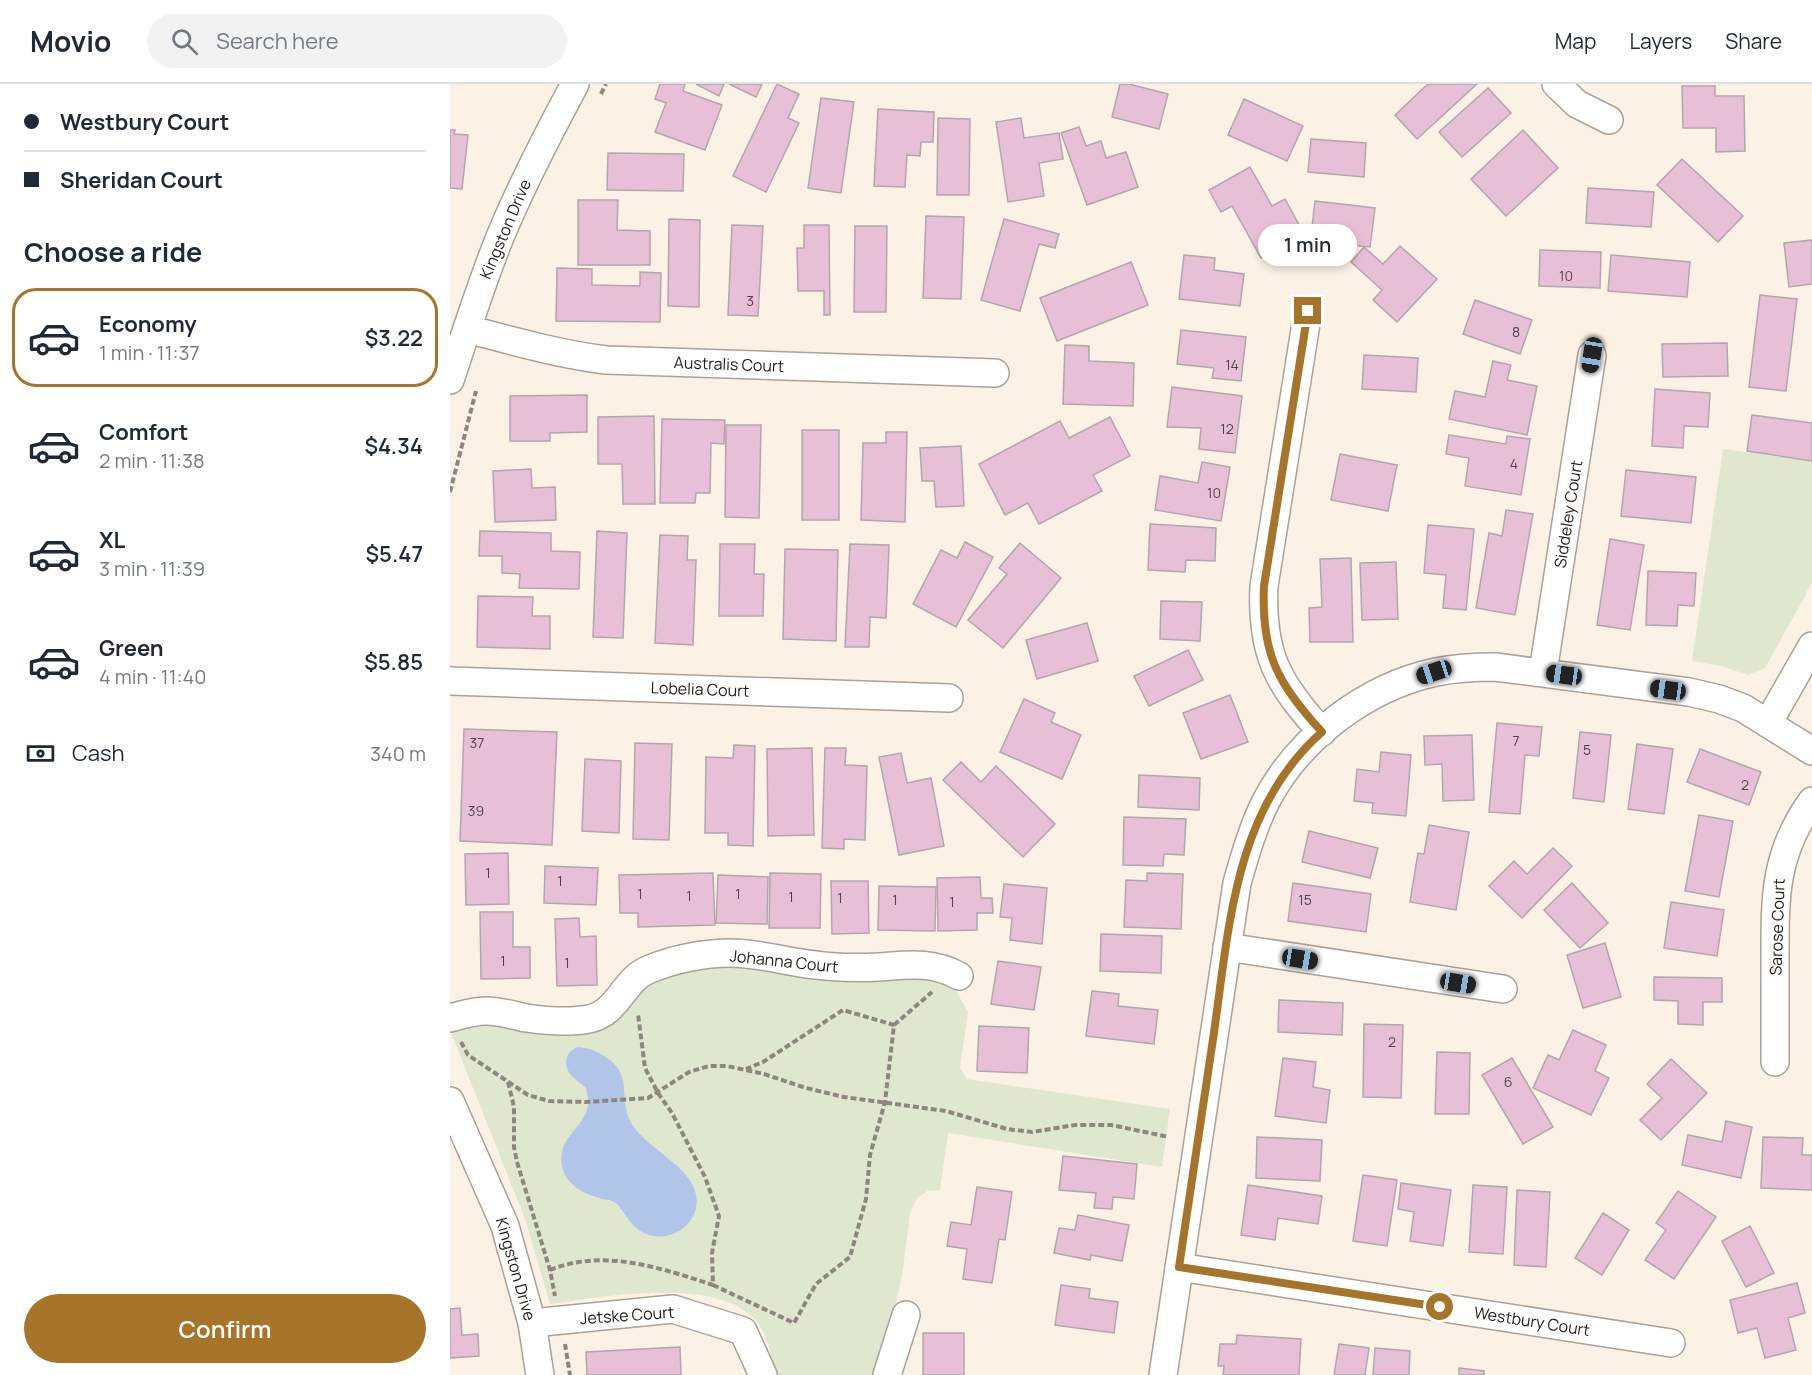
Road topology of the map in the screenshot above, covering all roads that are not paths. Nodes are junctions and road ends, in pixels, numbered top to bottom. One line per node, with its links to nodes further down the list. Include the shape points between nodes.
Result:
1 (575, 84): 5 (street, Kingston Drive, via 519,194)
2 (1556, 84): 3 (street, via 1576,104)
3 (1609, 120)
4 (1308, 311): 14 (street, via 1263,611 1271,659 1295,702)
5 (466, 329): 7 (street, Australis Court, via 570,356 606,360); 8 (street, Kingston Drive)
6 (1592, 355): 10 (street, Siddeley Court)
7 (995, 373)
8 (450, 380)
9 (1812, 646): 13 (street)
10 (1543, 672): 13 (street, via 1719,699); 14 (street, via 1495,667 1434,672 1359,702)
11 (450, 681): 12 (street, Lobelia Court)
12 (949, 698)
13 (1768, 723): 15 (street)
14 (1322, 732): 17 (street, via 1288,767 1247,846)
15 (1812, 751)
16 (1812, 801): 21 (street, Sarose Court, via 1797,821 1777,882)
17 (1227, 947): 19 (street); 23 (street)
18 (959, 976): 20 (street, Johanna Court, via 925,964 848,968 730,953 648,969 605,1013 593,1018 549,1021 484,1011)
19 (1503, 989)
20 (450, 1018)
21 (1775, 1062)
22 (450, 1101): 25 (street, Kingston Drive, via 505,1226)
23 (1179, 1267): 26 (street, Westbury Court); 30 (street)
24 (906, 1315): 29 (street)
25 (532, 1323): 27 (street, Kingston Drive); 28 (street, Jetske Court, via 673,1309 742,1330)
26 (1671, 1343)
27 (540, 1375)
28 (763, 1375)
29 (888, 1375)
30 (1163, 1375)

